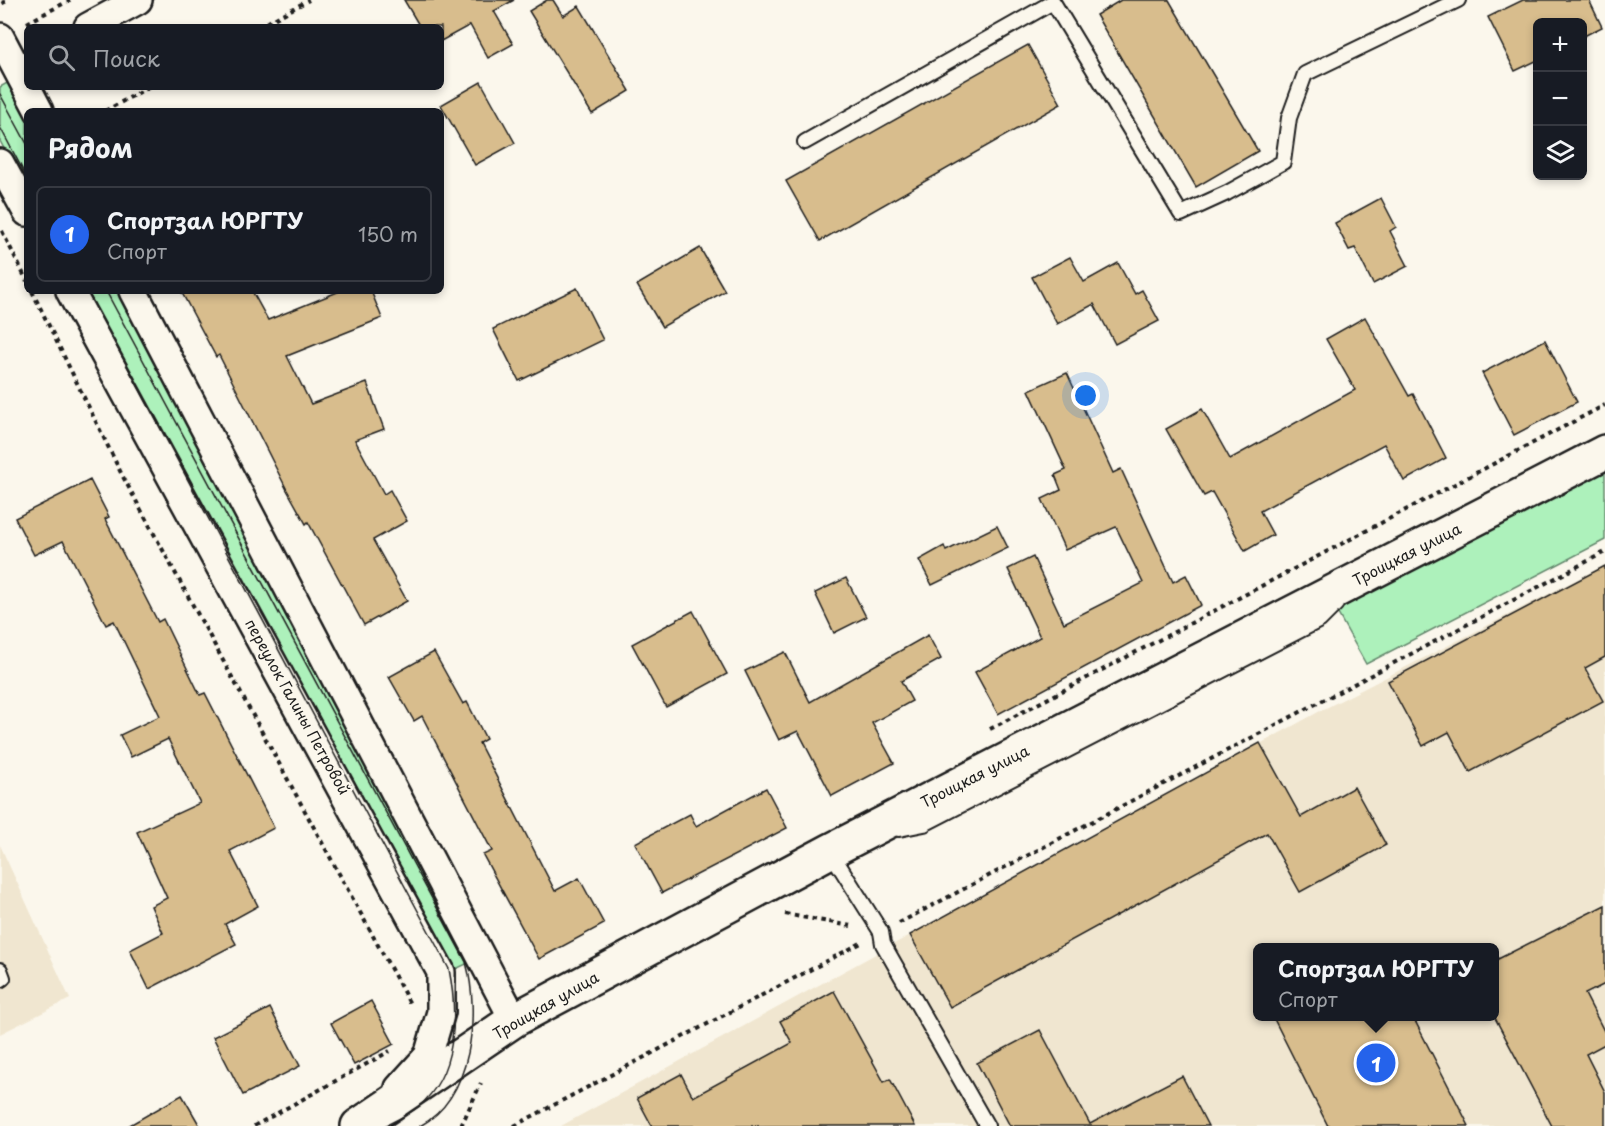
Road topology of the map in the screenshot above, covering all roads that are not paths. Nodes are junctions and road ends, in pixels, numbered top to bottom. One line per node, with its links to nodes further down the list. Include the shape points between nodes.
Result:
1 (138, 0): 3 (street)
2 (1458, 0): 9 (lane, via 1305,74 1289,118 1283,162 1181,214 1053,2)
3 (94, 24)
4 (0, 37): 5 (street)
5 (14, 67): 6 (street)
6 (24, 85)
7 (27, 90): 8 (street)
8 (37, 108)
9 (805, 142)
10 (0, 163): 11 (street)
11 (24, 207)
12 (72, 294): 19 (street, переулок Галины Петровой, via 441,972 441,1012 428,1056)
13 (135, 294): 18 (street)
14 (1605, 452): 15 (street, Троицкая улица)
15 (844, 845): 18 (street, Троицкая улица); 20 (lane, via 884,944)
16 (0, 970): 17 (lane)
17 (0, 980)
18 (514, 1020): 19 (street, Троицкая улица)
19 (365, 1123)
20 (987, 1126)

